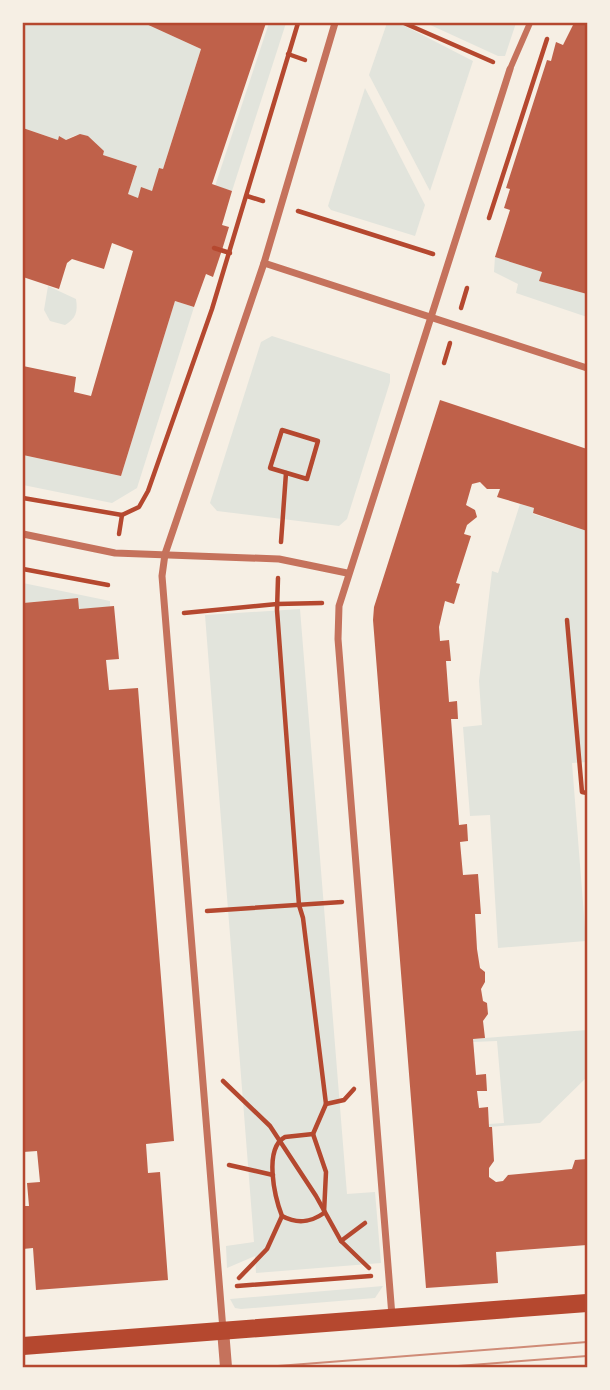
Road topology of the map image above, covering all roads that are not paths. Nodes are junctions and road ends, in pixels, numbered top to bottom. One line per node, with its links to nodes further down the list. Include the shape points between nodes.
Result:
1 (335, 23): 4 (street)
2 (530, 23): 3 (street)
3 (510, 69): 5 (street)
4 (264, 263): 5 (street); 8 (street)
5 (431, 316): 6 (street); 9 (street)
6 (587, 369)
7 (23, 534): 8 (street, via 115,553)
8 (165, 554): 9 (street, via 279,559); 12 (street, via 163,614)
9 (347, 573): 11 (street, via 338,639)
10 (587, 1303): 11 (main road)
11 (392, 1317): 12 (main road)
12 (223, 1330): 13 (main road); 14 (street)
13 (23, 1346)
14 (226, 1367)

